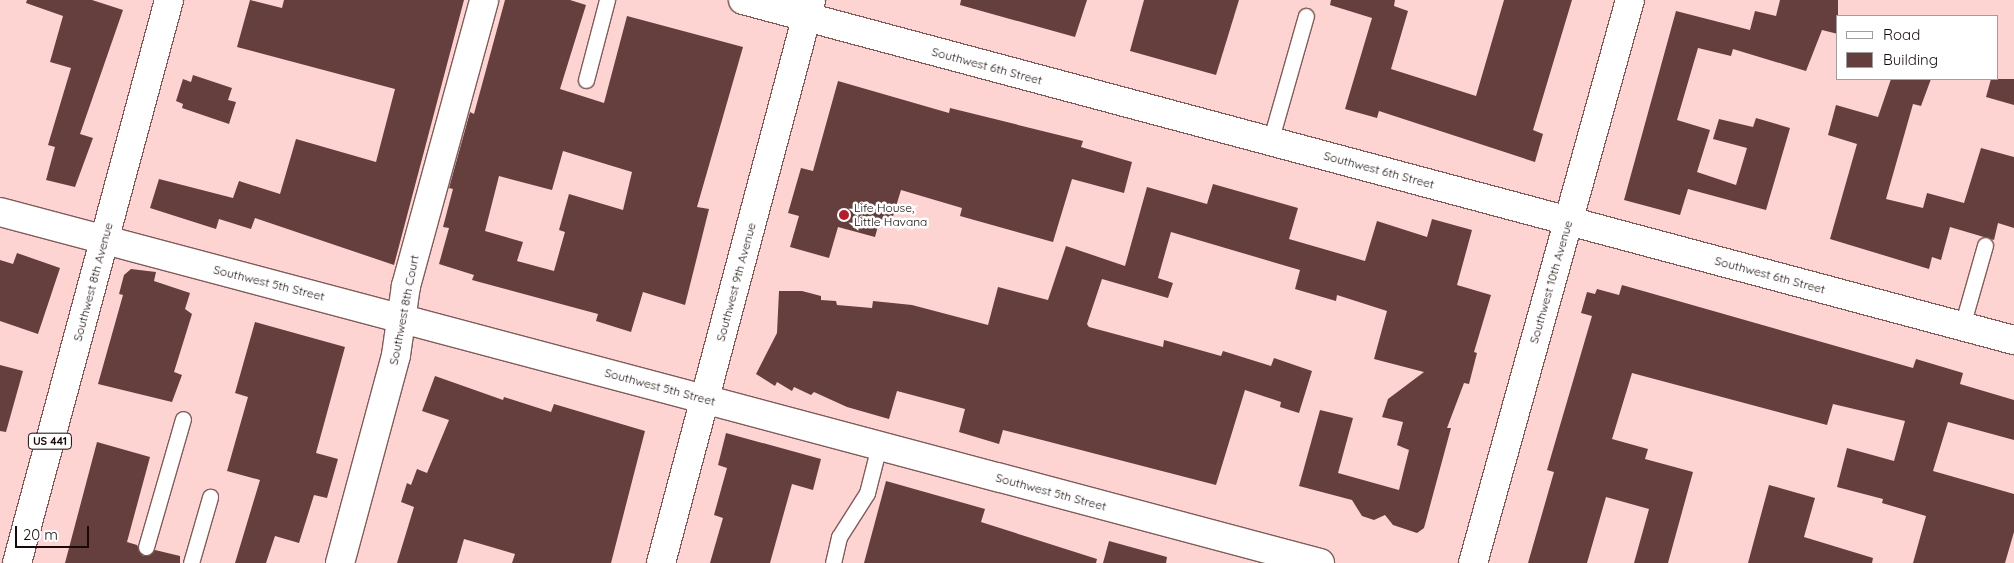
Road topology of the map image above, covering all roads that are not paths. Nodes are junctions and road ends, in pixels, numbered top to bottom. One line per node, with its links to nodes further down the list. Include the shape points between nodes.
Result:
1 (169, 0): 12 (street, Southwest 8th Avenue / US 441)
2 (484, 0): 14 (street, Southwest 8th Court, via 406,286)
3 (607, 0): 8 (lane)
4 (743, 0): 6 (street, Southwest 6th Street)
5 (1630, 0): 11 (street, Southwest 10th Avenue)
6 (809, 9): 9 (street, Southwest 6th Street); 17 (street, Southwest 9th Avenue)
7 (1306, 16): 9 (lane)
8 (586, 80)
9 (1270, 142): 11 (street, Southwest 6th Street)
10 (0, 212): 12 (street, Southwest 5th Street)
11 (1568, 221): 15 (street, Southwest 6th Street); 28 (street, Southwest 10th Avenue)
12 (104, 240): 14 (street, Southwest 5th Street); 22 (street, Southwest 8th Avenue / US 441)
13 (1985, 245): 15 (lane)
14 (402, 317): 17 (street, Southwest 5th Street); 24 (street, Southwest 8th Court, via 396,355)
15 (1962, 326): 16 (street, Southwest 6th Street)
16 (2014, 340)
17 (705, 399): 19 (street, Southwest 5th Street); 25 (street, Southwest 9th Avenue)
18 (182, 419): 21 (lane)
19 (879, 446): 26 (lane, via 867,494 839,537); 27 (street, Southwest 5th Street)
20 (210, 497): 23 (lane)
21 (146, 547)
22 (17, 563)
23 (191, 563)
24 (340, 563)
25 (661, 563)
26 (834, 563)
27 (1320, 563)
28 (1473, 563)

